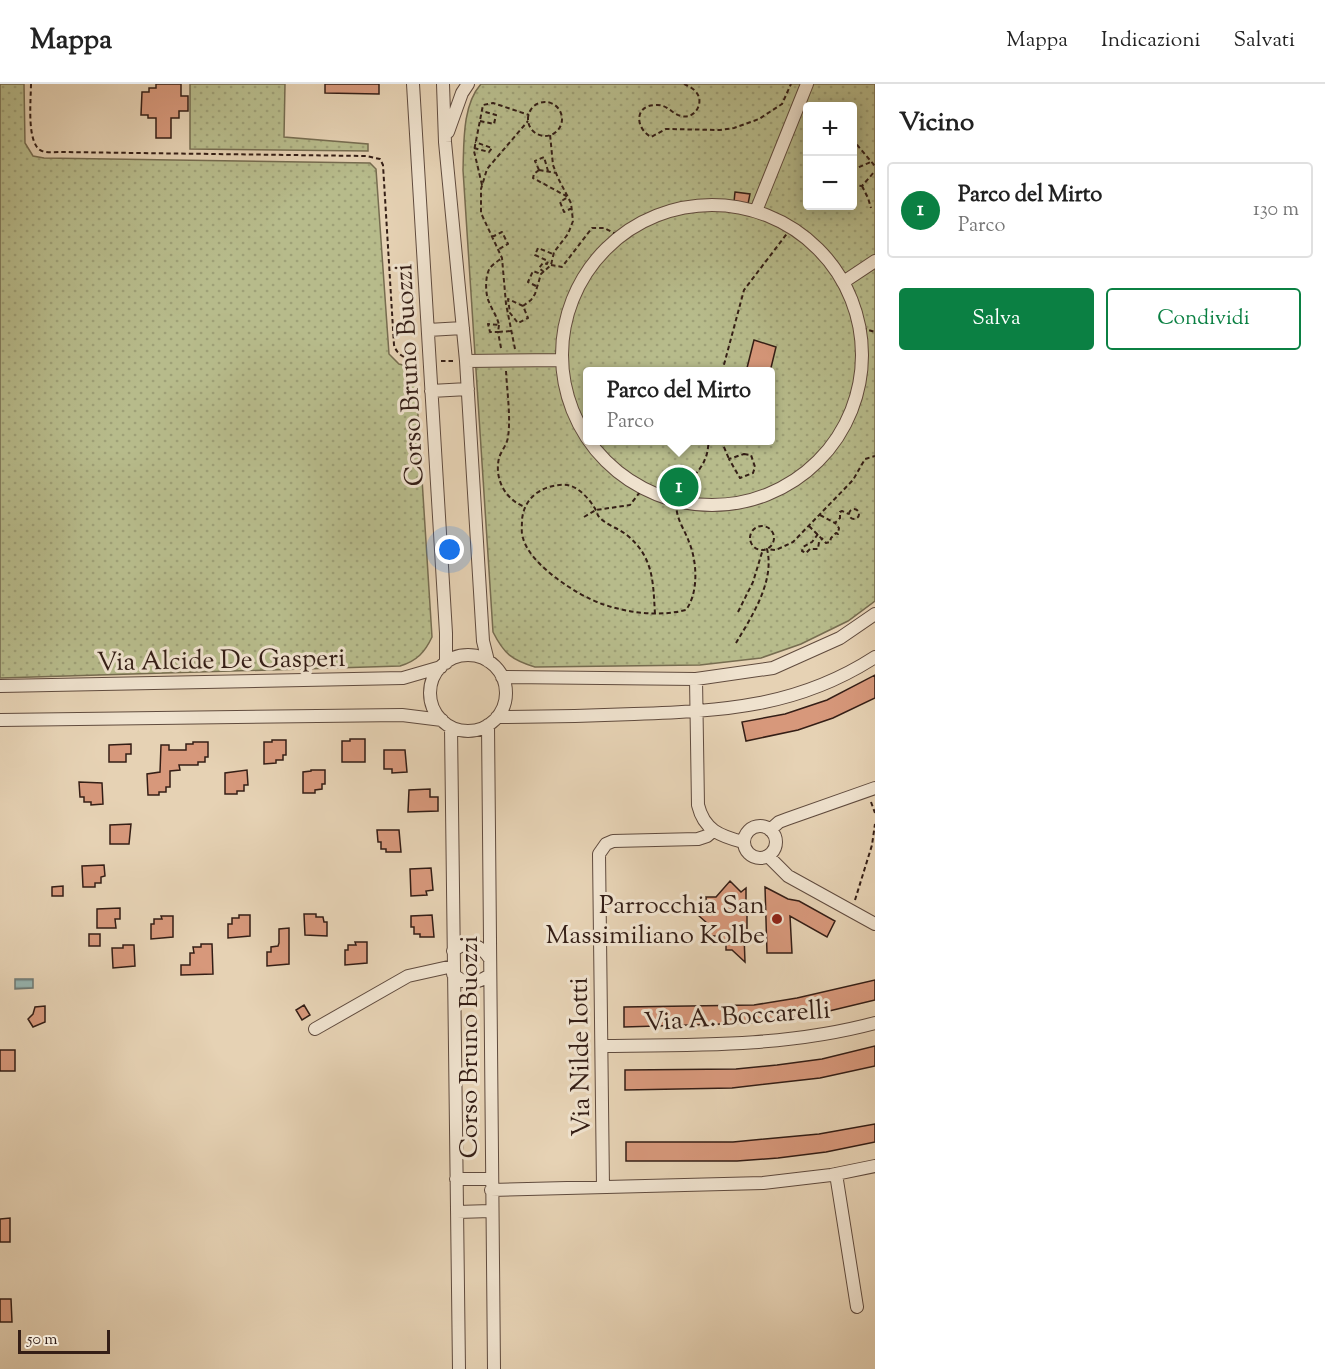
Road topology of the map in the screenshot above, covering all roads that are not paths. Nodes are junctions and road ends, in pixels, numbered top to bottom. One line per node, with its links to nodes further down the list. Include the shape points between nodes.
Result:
1 (413, 84): 10 (street, Corso Bruno Buozzi)
2 (443, 84): 5 (street)
3 (468, 84): 5 (street)
4 (807, 84): 6 (street)
5 (446, 142): 9 (street)
6 (756, 211): 8 (street, via 792,227 822,251); 11 (street, via 708,205 662,213 620,236 587,270 567,313)
7 (875, 261): 8 (street)
8 (845, 281): 16 (street, via 862,328 863,378 847,426 817,465 775,493 727,506 677,502 616,473)
9 (463, 328): 10 (street); 12 (street)
10 (428, 330): 14 (street, Corso Bruno Buozzi)
11 (561, 360): 12 (street); 15 (street, via 568,402)
12 (466, 361): 13 (street)
13 (468, 389): 14 (street); 19 (street, via 483,641)
14 (431, 391): 20 (street, Corso Bruno Buozzi, via 445,621)
15 (583, 433)
16 (591, 445)
17 (875, 614): 22 (street, via 840,638 773,668)
18 (875, 657): 24 (street, via 835,681 796,694 766,703)
19 (488, 661): 20 (street, via 467,656); 21 (street)
20 (443, 665): 23 (street, Via Alcide De Gasperi, via 404,678); 27 (street, via 430,688 435,711)
21 (502, 677): 22 (street); 26 (street, via 506,698)
22 (696, 679): 24 (street)
23 (0, 686)
24 (696, 712): 26 (street); 30 (street, via 698,805 700,815)
25 (0, 720): 27 (street, via 402,715)
26 (493, 721): 27 (street, via 476,730 463,731); 35 (street, Corso Bruno Buozzi)
27 (446, 724): 34 (street, Corso Bruno Buozzi)
28 (875, 788): 29 (street, via 779,822)
29 (770, 830): 31 (street, via 762,826 751,828); 32 (street, via 776,846)
30 (713, 831): 31 (street); 40 (street, Via Nilde Iotti, via 698,839 613,841 599,854)
31 (743, 842): 32 (street, via 750,855 760,859)
32 (768, 856): 33 (street, via 788,876)
33 (875, 924)
34 (453, 951): 35 (street, via 477,946); 36 (street, Corso Bruno Buozzi)
35 (490, 959): 37 (street, Corso Bruno Buozzi)
36 (453, 970): 37 (street, via 467,984 478,983); 39 (street, via 408,976); 43 (street, Corso Bruno Buozzi)
37 (490, 975): 44 (street, Corso Bruno Buozzi)
38 (875, 1023): 40 (street, Via A. Boccarelli, via 759,1042)
39 (315, 1029)
40 (602, 1046): 45 (street, Via Nilde Iotti)
41 (875, 1166): 42 (street)
42 (836, 1174): 45 (street, via 763,1183); 48 (street)
43 (456, 1179): 44 (street); 47 (street, Corso Bruno Buozzi)
44 (491, 1184): 45 (street); 46 (street, Corso Bruno Buozzi)
45 (603, 1187)
46 (491, 1211): 47 (street); 50 (street, Corso Bruno Buozzi)
47 (457, 1212): 49 (street, Corso Bruno Buozzi)
48 (857, 1307)
49 (459, 1369)
50 (494, 1369)

